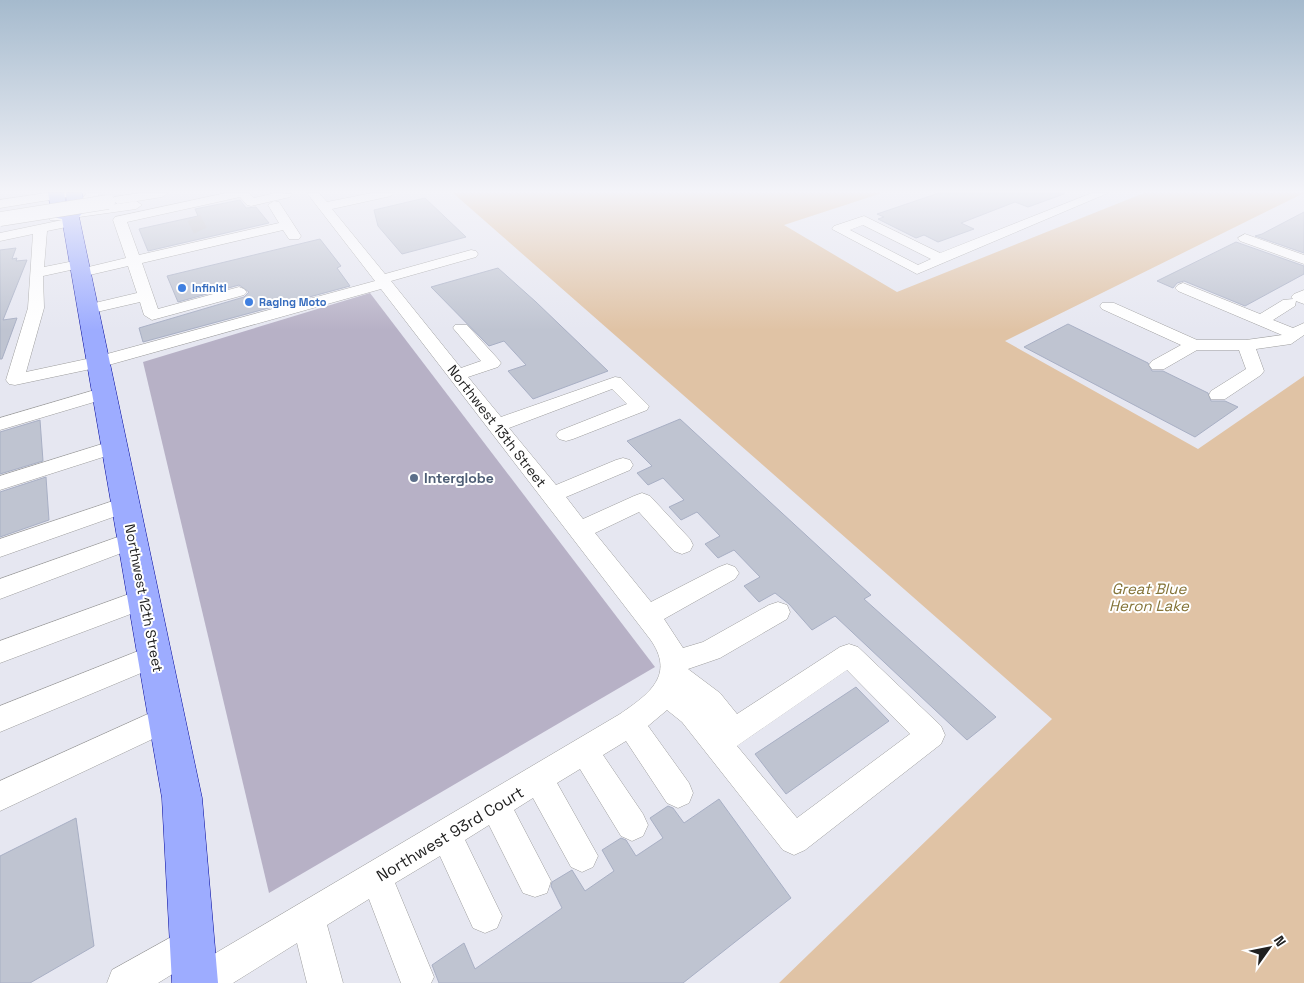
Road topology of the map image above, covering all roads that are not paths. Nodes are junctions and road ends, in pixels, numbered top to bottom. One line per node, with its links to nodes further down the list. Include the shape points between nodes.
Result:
1 (39, 239): 16 (street)
2 (75, 239): 15 (main road, Northwest 12th Street)
3 (126, 239): 14 (street)
4 (205, 239): 14 (street)
5 (279, 239): 14 (street)
6 (350, 239): 17 (street, Northwest 13th Street)
7 (858, 239): 12 (street, via 917,270 939,262)
8 (901, 239): 12 (street)
9 (985, 239): 12 (street)
10 (1246, 239): 13 (street)
11 (471, 254): 17 (street)
12 (938, 258)
13 (1304, 260)
14 (135, 267): 15 (street); 21 (street)
15 (80, 268): 16 (street); 24 (main road, Northwest 12th Street)
16 (36, 273): 30 (street, via 36,308 15,380)
17 (383, 281): 30 (street); 32 (street, Northwest 13th Street)
18 (1183, 288): 25 (street)
19 (239, 292): 21 (street, via 152,315)
20 (1304, 295): 22 (street)
21 (144, 296): 24 (street)
22 (1296, 301): 25 (street)
23 (1108, 306): 28 (street)
24 (88, 310): 30 (main road, Northwest 12th Street)
25 (1261, 320): 27 (street)
26 (461, 328): 32 (street, via 492,363)
27 (1299, 331): 29 (street, via 1284,340)
28 (1194, 345): 29 (street); 31 (street)
29 (1246, 346): 34 (street, via 1255,371)
30 (99, 362): 33 (main road, Northwest 12th Street)
31 (1158, 365)
32 (456, 375): 36 (street, Northwest 13th Street)
33 (105, 393): 35 (street); 38 (main road, Northwest 12th Street)
34 (1218, 395)
35 (0, 424)
36 (496, 426): 37 (street, via 615,382 640,406); 41 (street, Northwest 13th Street)
37 (566, 436)
38 (115, 446): 40 (street); 42 (main road, Northwest 12th Street)
39 (623, 465): 41 (street)
40 (0, 483)
41 (551, 495): 43 (street, Northwest 13th Street)
42 (125, 505): 44 (main road, Northwest 12th Street); 46 (street)
43 (579, 531): 45 (street, via 642,501); 51 (street, Northwest 13th Street)
44 (132, 540): 48 (street); 49 (main road, Northwest 12th Street)
45 (682, 545)
46 (0, 548)
47 (727, 573): 51 (street)
48 (0, 590)
49 (143, 598): 52 (street); 53 (main road, Northwest 12th Street)
50 (778, 612): 54 (street)
51 (647, 616): 54 (street, Northwest 13th Street, via 670,648)
52 (0, 652)
53 (156, 655): 55 (main road, Northwest 12th Street); 56 (street)
54 (671, 676): 57 (street, Northwest 93rd Court, via 648,710); 58 (street, via 692,713)
55 (168, 718): 62 (street); 71 (main road, Northwest 12th Street, via 182,798)
56 (0, 719)
57 (630, 723): 59 (street, Northwest 93rd Court); 61 (street)
58 (725, 738): 58 (street, via 794,839 931,735 848,655)
59 (585, 752): 60 (street, Northwest 93rd Court); 64 (street)
60 (539, 780): 63 (street, Northwest 93rd Court); 66 (street)
61 (678, 793)
62 (0, 796)
63 (495, 806): 65 (street, Northwest 93rd Court); 68 (street)
64 (632, 824)
65 (447, 836): 67 (street, Northwest 93rd Court); 69 (street)
66 (582, 856)
67 (377, 878): 70 (street, Northwest 93rd Court); 72 (street)
68 (535, 881)
69 (485, 916)
70 (308, 919): 75 (street, Northwest 93rd Court); 76 (street)
71 (193, 942): 73 (street); 74 (main road, Northwest 12th Street)
72 (416, 976)
73 (125, 983)
74 (195, 983)
75 (200, 983)
76 (325, 983)

